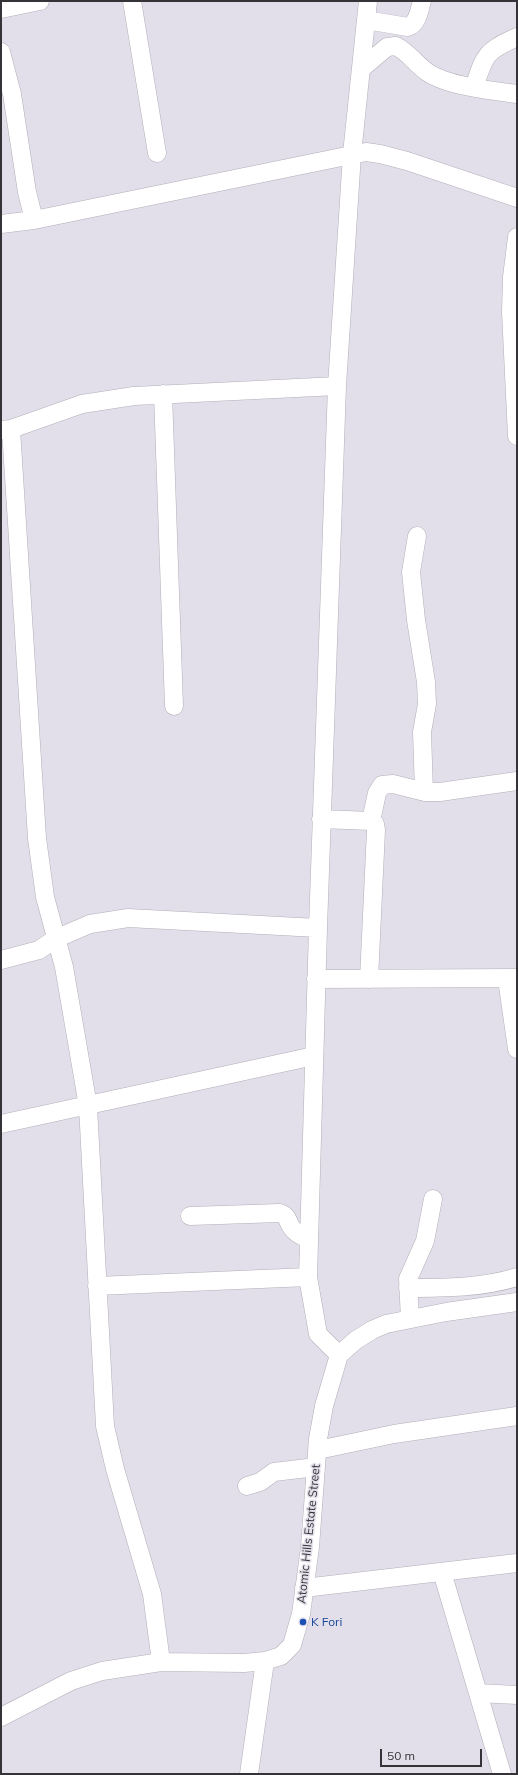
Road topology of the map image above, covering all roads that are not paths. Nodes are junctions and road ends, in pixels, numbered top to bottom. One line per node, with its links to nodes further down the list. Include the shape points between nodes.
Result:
1 (40, 1): 5 (street)
2 (132, 1): 12 (street)
3 (368, 1): 6 (street)
4 (422, 1): 6 (street, via 416,22 408,27)
5 (1, 10)
6 (366, 20): 9 (street)
7 (517, 37): 10 (street, via 490,51 483,59)
8 (1, 52): 15 (street, via 12,94 27,192)
9 (361, 69): 10 (street, via 387,47 396,46 434,76); 13 (street)
10 (474, 87): 11 (street)
11 (517, 94)
12 (158, 153)
13 (352, 154): 14 (street, via 380,154); 15 (street); 18 (street)
14 (517, 198)
15 (34, 220): 16 (street)
16 (1, 224)
17 (517, 237): 20 (street, via 511,298)
18 (337, 386): 19 (street); 27 (street)
19 (163, 394): 21 (street, via 82,404); 24 (street)
20 (516, 415): 22 (street)
21 (6, 430): 30 (street, via 37,838 45,897)
22 (517, 436)
23 (417, 536): 26 (street, via 412,572 416,620 426,682 427,704 422,732)
24 (174, 706)
25 (517, 781): 26 (street)
26 (424, 792): 28 (street, via 393,784 382,785 377,793)
27 (321, 819): 28 (street); 29 (street)
28 (371, 821): 34 (street, via 375,824 376,830)
29 (318, 928): 30 (street, via 128,918 90,924); 33 (street)
30 (55, 939): 31 (street, via 39,950); 37 (street, via 64,967)
31 (1, 960)
32 (512, 978): 34 (street); 35 (street)
33 (316, 979): 34 (street); 36 (street)
34 (369, 979)
35 (517, 1049)
36 (314, 1056): 37 (street); 41 (street)
37 (88, 1106): 38 (street); 44 (street)
38 (1, 1124)
39 (433, 1199): 45 (street, via 425,1241 408,1279)
40 (190, 1216): 41 (street, via 280,1212 287,1217 291,1228)
41 (309, 1240): 43 (street)
42 (517, 1277): 45 (street, via 481,1285)
43 (308, 1278): 44 (street); 48 (street, via 318,1334)
44 (97, 1286): 56 (street, via 104,1426 152,1594)
45 (408, 1288): 47 (street)
46 (517, 1302): 47 (street, Atomic Hills Estate Street)
47 (410, 1319): 48 (street, Atomic Hills Estate Street, via 372,1330)
48 (340, 1355): 50 (street, Atomic Hills Estate Street, via 324,1406)
49 (517, 1416): 50 (street, via 394,1434)
50 (317, 1459): 51 (street, via 274,1472 260,1482); 54 (street, Atomic Hills Estate Street)
51 (247, 1486)
52 (517, 1563): 53 (street)
53 (442, 1572): 54 (street); 57 (street)
54 (304, 1588): 55 (street, Atomic Hills Estate Street, via 301,1614 292,1645 281,1656)
55 (265, 1661): 56 (street, Atomic Hills Estate Street); 60 (street)
56 (160, 1662): 59 (street, Atomic Hills Estate Street, via 102,1671 71,1681)
57 (478, 1693): 58 (street); 61 (street)
58 (517, 1695)
59 (1, 1717)
60 (249, 1774)
61 (502, 1774)

